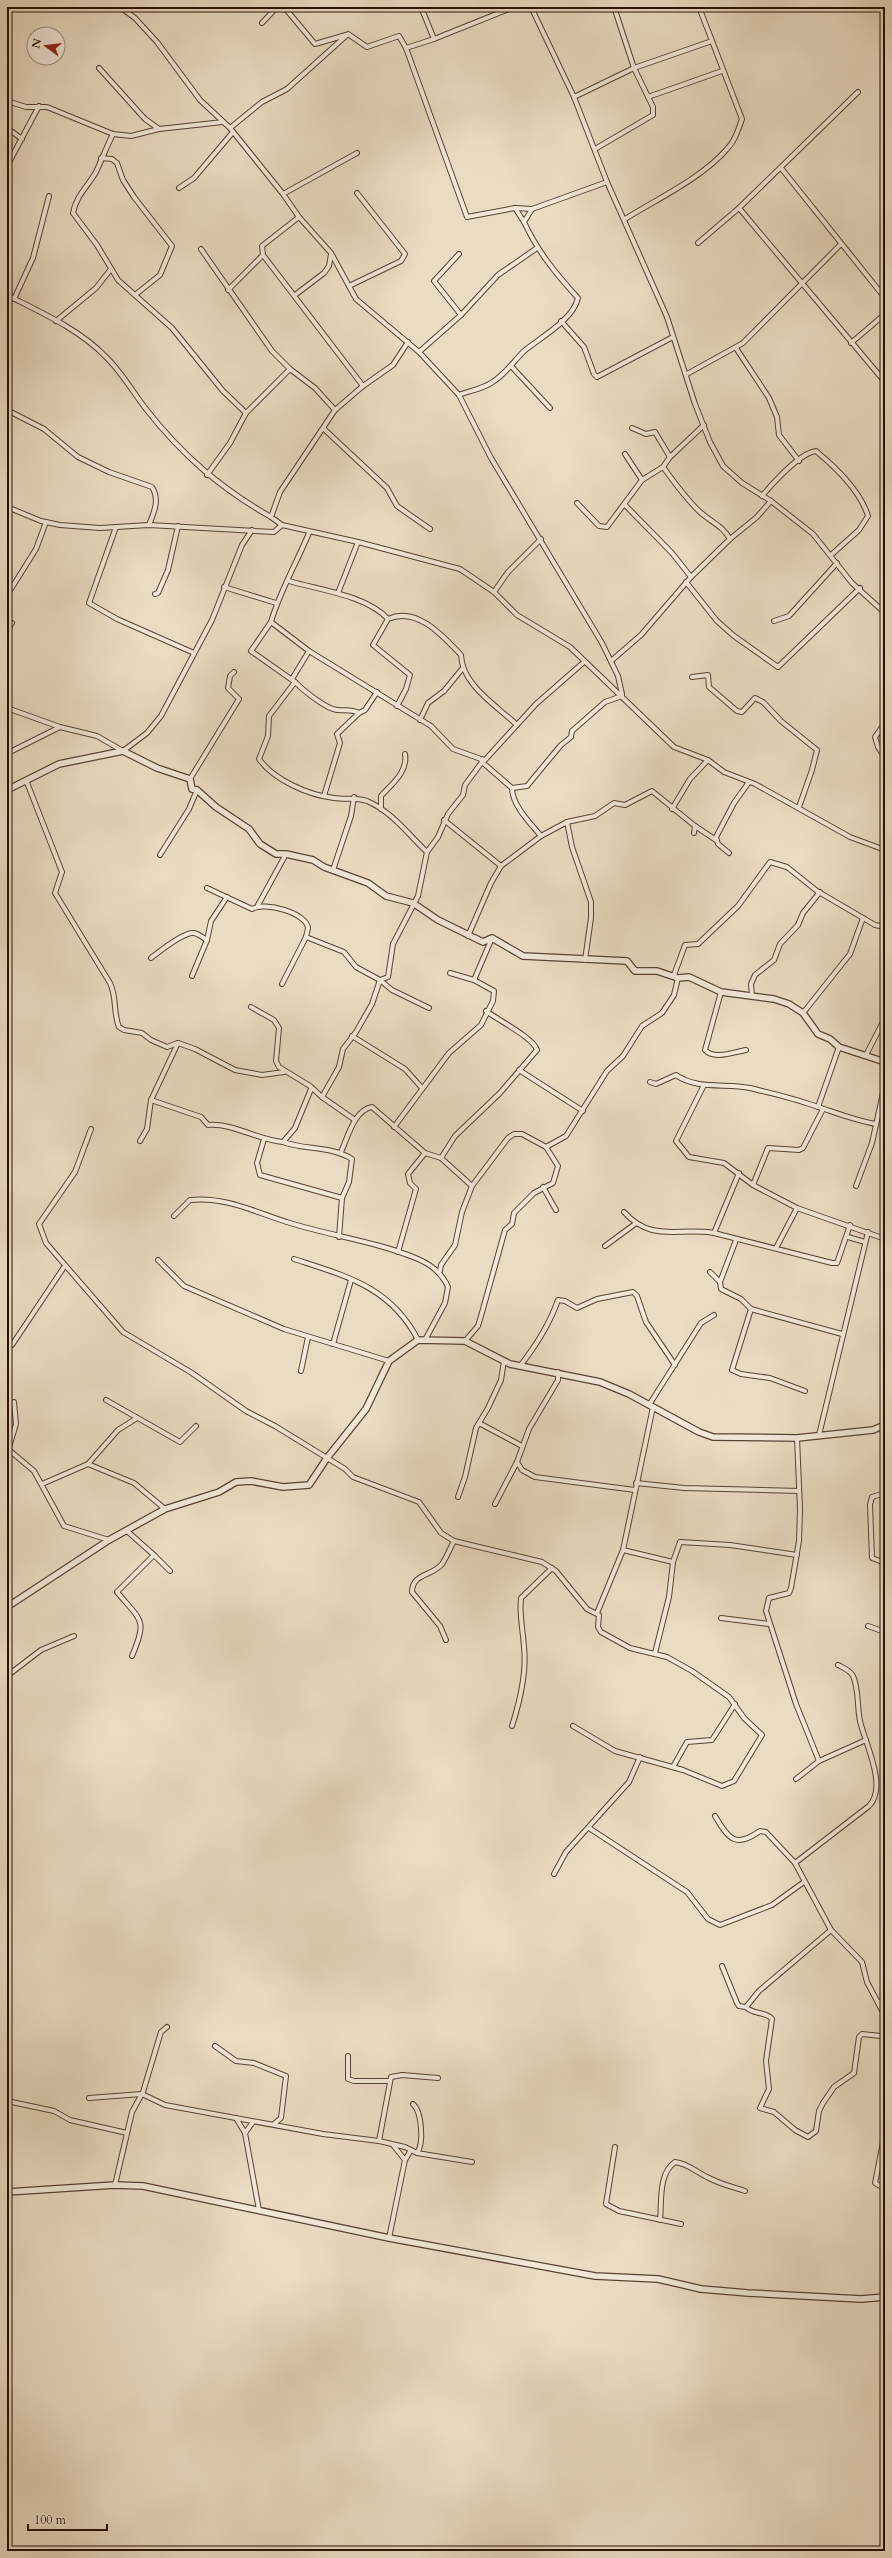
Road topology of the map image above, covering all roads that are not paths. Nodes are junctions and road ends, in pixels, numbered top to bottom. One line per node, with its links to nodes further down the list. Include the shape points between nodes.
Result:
1 (120, 7): 22 (street, via 135,18 157,42 200,100)
2 (277, 7): 9 (street)
3 (284, 7): 10 (street, via 315,44)
4 (421, 7): 11 (street)
5 (514, 7): 11 (street)
6 (531, 7): 18 (street)
7 (614, 7): 15 (street)
8 (699, 7): 12 (street)
9 (262, 23)
10 (348, 34): 13 (street, via 367,47 399,36); 25 (street, via 287,89 262,102)
11 (434, 39): 13 (street)
12 (712, 41): 15 (street); 16 (street)
13 (406, 48): 38 (street, via 467,217)
14 (99, 68): 24 (street, via 145,119)
15 (634, 68): 18 (street); 19 (street)
16 (722, 71): 19 (street); 42 (street, via 742,119 728,149 708,167)
17 (858, 92): 32 (street)
18 (574, 97): 28 (street)
19 (648, 97): 28 (street, via 654,107 653,115)
20 (7, 101): 21 (street, via 26,107)
21 (39, 106): 26 (street); 27 (street)
22 (223, 122): 24 (street); 25 (street)
23 (7, 128): 27 (street)
24 (159, 129): 26 (street, via 136,136)
25 (231, 130): 34 (street, via 194,178); 36 (street)
26 (113, 134): 30 (street)
27 (22, 138): 31 (street)
28 (595, 149): 33 (street)
29 (357, 153): 36 (street)
30 (101, 158): 51 (street, via 95,173 81,194 74,213); 56 (street, via 112,159 117,164 134,197 172,246 160,276)
31 (7, 166)
32 (781, 168): 39 (street); 45 (street)
33 (607, 182): 40 (street); 42 (street)
34 (179, 188)
35 (357, 193): 53 (street, via 405,254 401,261)
36 (283, 194): 41 (street)
37 (49, 196): 59 (street, via 33,258)
38 (515, 208): 40 (street); 43 (street)
39 (739, 208): 44 (street); 52 (street)
40 (532, 209): 43 (street)
41 (299, 217): 48 (street); 50 (street, via 262,246)
42 (625, 219): 64 (street)
43 (524, 222): 46 (street)
44 (698, 243)
45 (841, 244): 52 (street); 58 (street)
46 (536, 248): 60 (street, via 498,275); 63 (street, via 551,269 578,298 576,307)
47 (201, 250): 54 (street)
48 (331, 253): 53 (street); 57 (street, via 329,266 324,272)
49 (459, 254): 60 (street, via 434,281)
50 (263, 255): 54 (street); 57 (street)
51 (111, 269): 56 (street, via 118,280); 62 (street, via 96,288)
52 (801, 285): 66 (street); 67 (street)
53 (349, 286): 65 (street, via 356,298)
54 (228, 290): 70 (street, via 272,351)
55 (7, 295): 59 (street)
56 (135, 295): 78 (street, via 172,328 223,391)
57 (295, 295): 73 (street)
58 (885, 298)
59 (14, 299): 62 (street)
60 (461, 314): 68 (street)
61 (885, 314): 66 (street)
62 (56, 321): 86 (street, via 105,355 175,444)
63 (561, 321): 64 (street, via 584,347 597,377); 69 (street, via 524,352)
64 (673, 336): 71 (street)
65 (408, 342): 68 (street); 73 (street, via 393,365)
66 (851, 343): 72 (street)
67 (736, 348): 71 (street, via 717,355); 84 (street, via 769,398 777,417 779,436)
68 (419, 352): 74 (street)
69 (512, 367): 74 (street, via 491,383); 75 (street)
70 (290, 369): 77 (street, via 315,388); 78 (street)
71 (686, 374): 79 (street)
72 (885, 382)
73 (363, 386): 77 (street)
74 (459, 395): 102 (street, via 491,458)
75 (550, 408)
76 (7, 410): 95 (street, via 44,428 78,457 152,487 157,500)
77 (335, 410): 81 (street)
78 (246, 413): 86 (street, via 230,443)
79 (704, 425): 83 (street); 88 (street, via 723,466)
80 (632, 428): 83 (street, via 646,434 655,432)
81 (324, 429): 93 (street, via 300,459 280,492); 99 (street, via 387,488 397,506)
82 (625, 454): 87 (street)
83 (670, 457): 85 (street)
84 (799, 461): 88 (street, via 780,476); 105 (street, via 809,452 816,451 841,474 866,510 868,516 859,530)
85 (663, 467): 87 (street); 103 (street, via 686,498 706,517 725,530)
86 (207, 475): 93 (street)
87 (642, 480): 91 (street)
88 (762, 496): 89 (street)
89 (771, 500): 103 (street); 105 (street, via 813,534)
90 (577, 502): 91 (street, via 602,528 609,524)
91 (625, 504): 107 (street, via 672,553)
92 (7, 507): 94 (street)
93 (271, 517): 96 (street)
94 (46, 522): 98 (street, via 95,528); 112 (street, via 36,549)
95 (149, 525): 97 (street); 98 (street)
96 (282, 525): 100 (street, via 274,532); 101 (street)
97 (178, 526): 100 (street); 115 (street, via 168,570 158,593)
98 (116, 527): 124 (street, via 89,603)
99 (430, 529)
100 (252, 530): 110 (street, via 242,545)
101 (309, 533): 104 (street); 108 (street)
102 (541, 539): 113 (street, via 508,572); 125 (street)
103 (730, 539): 107 (street)
104 (358, 542): 113 (street, via 460,569); 114 (street)
105 (831, 555): 106 (street)
106 (837, 563): 111 (street, via 852,583); 119 (street, via 789,616)
107 (691, 577): 109 (street)
108 (289, 581): 114 (street, via 324,592); 116 (street)
109 (686, 582): 111 (street, via 717,621 778,667); 125 (street, via 641,635)
110 (224, 587): 116 (street); 124 (street, via 212,620)
111 (860, 588): 117 (street)
112 (11, 589)
113 (494, 592): 126 (street, via 517,615 570,647)
114 (338, 593): 118 (street, via 377,610)
115 (155, 594)
116 (276, 603): 120 (street)
117 (885, 613)
118 (388, 619): 127 (street, via 398,616 432,625 461,655); 133 (street, via 373,645 410,675)
119 (774, 621)
120 (271, 622): 123 (street); 130 (street, via 251,651)
121 (12, 623): 122 (street)
122 (7, 631)
123 (309, 651): 130 (street); 131 (street)
124 (194, 653): 140 (street, via 161,716 147,733)
125 (611, 661): 132 (street, via 618,676)
126 (584, 662): 132 (street); 138 (street, via 536,704)
127 (462, 669): 136 (street, via 444,691 428,703); 138 (street, via 475,687)
128 (234, 672): 146 (street, via 230,676 228,688 239,699)
129 (692, 677): 154 (street, via 708,675 709,687 737,711 742,712 755,698 764,702 792,730 814,746 817,750 816,757)
130 (294, 681): 135 (street, via 305,693 336,710 352,709); 152 (street, via 269,716 268,736 259,759 280,779)
131 (377, 692): 133 (street); 135 (street, via 365,710)
132 (621, 695): 145 (street, via 639,716 674,747); 150 (street, via 605,702 572,731 571,737 561,745 527,786)
133 (397, 706): 136 (street)
134 (7, 708): 139 (street)
135 (359, 713): 152 (street, via 338,734 340,743)
136 (420, 720): 144 (street, via 431,726 453,749)
137 (885, 723): 143 (street, via 875,736)
138 (517, 725): 144 (street, via 485,760)
139 (60, 727): 140 (street, via 97,736); 141 (street)
140 (123, 751): 146 (street, via 157,768); 147 (street, via 59,764)
141 (8, 753)
142 (405, 754): 155 (street, via 406,762 402,770 381,796)
143 (885, 758)
144 (482, 760): 150 (street); 157 (street)
145 (708, 760): 148 (street, via 724,772); 156 (street, via 690,779)
146 (190, 779): 151 (street, via 192,789)
147 (26, 780): 149 (street); 197 (street, via 62,872 55,893 114,991 119,1027 142,1032 157,1044 167,1047)
148 (749, 782): 154 (street); 162 (street, via 717,832)
149 (7, 788)
150 (512, 788): 161 (street, via 517,805)
151 (197, 790): 166 (street, via 216,807 249,829 260,844 276,854); 167 (street, via 189,809)
152 (324, 796): 153 (street)
153 (354, 797): 155 (street); 169 (street, via 351,816)
154 (799, 807): 163 (street, via 850,837)
155 (381, 809): 164 (street)
156 (672, 809): 158 (street, via 652,791 625,805 614,802 595,816); 159 (street)
157 (444, 820): 164 (street, via 438,837); 168 (street)
158 (567, 822): 161 (street); 182 (street, via 572,847 591,902 592,918)
159 (695, 826): 160 (street); 162 (street)
160 (694, 834)
161 (541, 836): 168 (street)
162 (717, 840): 165 (street)
163 (885, 850)
164 (427, 852): 173 (street, via 422,881)
165 (729, 853)
166 (286, 854): 169 (street, via 313,860); 174 (street)
167 (160, 855)
168 (501, 866): 177 (street, via 491,882)
169 (333, 870): 173 (street, via 368,883 386,896)
170 (207, 888): 172 (street)
171 (820, 892): 175 (street); 185 (street, via 787,867 770,862 738,906 698,944 685,945); 190 (street, via 803,913 798,926 780,944 774,960 755,975 751,984)
172 (227, 897): 174 (street, via 252,909); 180 (street, via 211,921)
173 (413, 903): 177 (street); 186 (street, via 393,944 388,977)
174 (258, 905): 178 (street, via 284,908 306,923)
175 (863, 918): 176 (street); 194 (street, via 850,954)
176 (885, 927)
177 (468, 936): 179 (street, via 484,942)
178 (306, 937): 186 (street, via 344,952 356,967); 188 (street)
179 (492, 938): 182 (street, via 523,956 563,956); 187 (street)
180 (207, 940): 181 (street, via 196,934 187,934 168,944); 184 (street)
181 (151, 958)
182 (585, 960): 185 (street, via 627,961 635,971 658,971)
183 (450, 973): 187 (street)
184 (192, 976)
185 (676, 977): 189 (street, via 688,977); 213 (street, via 674,995 662,1013 642,1026 623,1056 607,1071)
186 (380, 980): 192 (street, via 392,990); 196 (street, via 372,1004)
187 (474, 980): 193 (street, via 494,991 493,1001)
188 (282, 984)
189 (721, 992): 190 (street); 199 (street, via 705,1050 720,1055)
190 (752, 996): 194 (street, via 789,1004)
191 (251, 1007): 203 (street, via 274,1020 278,1028 276,1061)
192 (429, 1008)
193 (486, 1011): 202 (street, via 536,1044 535,1054); 207 (street, via 481,1025 449,1053)
194 (803, 1013): 198 (street, via 818,1034 830,1039)
195 (885, 1018): 200 (street)
196 (352, 1036): 207 (street, via 405,1069); 209 (street, via 343,1049 339,1067)
197 (178, 1043): 203 (street, via 235,1070 262,1074); 210 (street)
198 (839, 1047): 200 (street); 211 (street)
199 (746, 1050)
200 (866, 1056): 201 (street)
201 (885, 1062)
202 (519, 1070): 213 (street); 224 (street, via 500,1093 455,1136)
203 (284, 1072): 208 (street, via 304,1082)
204 (650, 1082): 206 (street, via 656,1084 676,1075 687,1082)
205 (885, 1084): 215 (street)
206 (704, 1085): 211 (street, via 734,1086 771,1092); 225 (street, via 676,1141 689,1158 724,1163)
207 (422, 1088): 216 (street)
208 (311, 1089): 209 (street); 220 (street, via 296,1128)
209 (322, 1097): 214 (street)
210 (151, 1100): 218 (street, via 201,1117 208,1125 220,1124); 219 (street, via 147,1129)
211 (818, 1107): 212 (street)
212 (823, 1109): 215 (street, via 847,1119); 226 (street, via 803,1148 768,1148)
213 (583, 1111): 221 (street, via 566,1136)
214 (355, 1120): 216 (street, via 365,1108 372,1107 384,1115); 222 (street)
215 (876, 1124): 228 (street)
216 (394, 1127): 223 (street)
217 (91, 1129): 249 (street, via 75,1172 38,1224 46,1243)
218 (264, 1139): 220 (street); 230 (street, via 257,1163 260,1175)
219 (140, 1141)
220 (283, 1142): 222 (street, via 296,1147)
221 (546, 1147): 227 (street, via 522,1134 514,1134 508,1138); 229 (street, via 558,1166 553,1183)
222 (341, 1152): 230 (street, via 352,1159 349,1182)
223 (425, 1153): 224 (street); 246 (street, via 408,1174 410,1183 416,1189)
224 (441, 1158): 227 (street)
225 (739, 1173): 226 (street); 238 (street)
226 (753, 1185): 231 (street)
227 (472, 1186): 250 (street, via 462,1212 455,1245 441,1265)
228 (856, 1186)
229 (543, 1187): 232 (street); 260 (street, via 514,1213 512,1224 505,1230 478,1326)
230 (342, 1198): 239 (street)
231 (797, 1208): 236 (street); 245 (street)
232 (556, 1210)
233 (624, 1212): 235 (street)
234 (174, 1216): 239 (street, via 190,1200 222,1202 248,1207 290,1223)
235 (635, 1224): 238 (street, via 660,1233); 244 (street)
236 (850, 1225): 237 (street); 240 (street)
237 (868, 1232): 241 (street); 243 (street)
238 (714, 1233): 242 (street)
239 (339, 1237): 246 (street)
240 (848, 1238): 243 (street); 245 (street, via 837,1263)
241 (885, 1239)
242 (736, 1240): 245 (street); 253 (street)
243 (865, 1242): 256 (street)
244 (606, 1246)
245 (776, 1248)
246 (398, 1252): 250 (street)
247 (294, 1259): 252 (street)
248 (158, 1260): 257 (street, via 184,1286)
249 (64, 1267): 261 (street, via 12,1344); 281 (street, via 123,1332 192,1373 246,1411 276,1426)
250 (440, 1271): 259 (street, via 448,1287 448,1294)
251 (710, 1272): 253 (street)
252 (351, 1280): 258 (street, via 369,1286 383,1296 411,1325); 262 (street)
253 (720, 1282): 254 (street, via 721,1289 741,1299)
254 (751, 1309): 256 (street); 269 (street, via 732,1370 741,1374 770,1378)
255 (714, 1315): 265 (street, via 702,1323)
256 (842, 1334): 277 (street)
257 (308, 1337): 262 (street); 267 (street)
258 (418, 1340): 259 (street); 263 (street)
259 (425, 1340): 260 (street)
260 (465, 1341): 264 (street)
261 (7, 1343)
262 (333, 1344): 263 (street)
263 (389, 1361): 281 (street, via 366,1410)
264 (504, 1361): 266 (street); 274 (street, via 501,1380)
265 (675, 1365): 266 (street, via 646,1322 637,1296 633,1292 597,1298 577,1308 558,1300 538,1342); 272 (street)
266 (520, 1366): 268 (street)
267 (301, 1371)
268 (558, 1372): 272 (street, via 600,1382); 279 (street, via 558,1380)
269 (805, 1391)
270 (106, 1400): 273 (street)
271 (14, 1402): 280 (street, via 16,1424)
272 (651, 1406): 278 (street, via 706,1435); 285 (street)
273 (137, 1418): 276 (street, via 180,1442); 283 (street, via 118,1430)
274 (479, 1423): 279 (street); 289 (street)
275 (885, 1425): 277 (street, via 873,1430)
276 (196, 1426)
277 (819, 1435): 278 (street)
278 (797, 1438): 287 (street)
279 (522, 1446): 282 (street)
280 (8, 1452): 284 (street, via 34,1471)
281 (327, 1458): 291 (street, via 309,1485 284,1487 251,1481 236,1482 219,1492); 294 (street, via 353,1477 413,1498 424,1505 441,1533)
282 (517, 1462): 286 (street, via 522,1470 535,1477); 290 (street)
283 (88, 1464): 284 (street); 291 (street, via 134,1483)
284 (42, 1484): 293 (street, via 64,1526)
285 (636, 1484): 286 (street); 287 (street)
286 (635, 1490): 295 (street)
287 (799, 1491): 297 (street)
288 (885, 1493): 299 (street, via 872,1497 870,1513 872,1558)
289 (458, 1497)
290 (495, 1504)
291 (165, 1509): 292 (street)
292 (127, 1531): 293 (street); 296 (street)
293 (109, 1540): 302 (street)
294 (454, 1541): 300 (street, via 542,1562); 309 (street, via 442,1564 415,1579 412,1585 412,1592 440,1626)
295 (623, 1550): 298 (street); 303 (street)
296 (154, 1555): 301 (street); 311 (street, via 117,1592 140,1619 142,1633)
297 (797, 1555): 298 (street, via 682,1540); 305 (street, via 789,1593 769,1598)
298 (673, 1562): 310 (street, via 669,1597)
299 (885, 1563)
300 (552, 1568): 303 (street, via 587,1609); 315 (street, via 521,1598 523,1678)
301 (170, 1571)
302 (7, 1607)
303 (597, 1613): 310 (street, via 600,1617 598,1627 601,1632 630,1648)
304 (721, 1618): 305 (street)
305 (769, 1624): 319 (street, via 796,1704)
306 (868, 1626): 307 (street)
307 (885, 1632)
308 (74, 1636): 313 (street, via 41,1650)
309 (446, 1640)
310 (655, 1653): 314 (street, via 692,1671)
311 (132, 1656)
312 (838, 1665): 317 (street, via 848,1670 855,1680 860,1722)
313 (7, 1676)
314 (735, 1704): 320 (street, via 712,1740 687,1742); 320 (street, via 744,1718 762,1735 734,1781 722,1786)
315 (512, 1726)
316 (573, 1726): 318 (street, via 615,1751)
317 (866, 1740): 319 (street); 324 (street, via 876,1777 872,1803)
318 (640, 1757): 320 (street); 323 (street, via 629,1782 612,1798)
319 (819, 1761): 321 (street)
320 (673, 1767)
321 (796, 1779)
322 (715, 1816): 324 (street, via 734,1840 740,1842 760,1831 766,1832)
323 (589, 1828): 325 (street, via 566,1852); 326 (street, via 687,1892 708,1918 720,1925 772,1905)
324 (795, 1863): 326 (street)
325 (554, 1874)
326 (804, 1882): 327 (street)
327 (832, 1930): 330 (street, via 862,1962); 331 (street, via 759,1991)
328 (722, 1966): 331 (street, via 737,2003)
329 (885, 2001): 330 (street)
330 (878, 2002): 332 (street)
331 (746, 2007): 334 (street, via 749,2011 767,2015 772,2019 766,2061 769,2089 760,2108 774,2112 808,2137 816,2130 819,2111 834,2087 854,2073 862,2034 881,2036)
332 (885, 2016)
333 (168, 2027): 339 (street, via 161,2032)
334 (885, 2033)
335 (215, 2046): 345 (street, via 236,2061 254,2063 284,2073 287,2079)
336 (348, 2056): 338 (street, via 346,2076 350,2081)
337 (438, 2078): 338 (street, via 402,2074 393,2075)
338 (390, 2081): 353 (street)
339 (142, 2094): 340 (street); 344 (street, via 165,2104); 351 (street, via 132,2112)
340 (89, 2098)
341 (8, 2100): 346 (street, via 54,2111)
342 (413, 2104): 357 (street, via 419,2112 420,2119 422,2145)
343 (72, 2115): 346 (street)
344 (235, 2117): 347 (street); 352 (street)
345 (281, 2118): 348 (street); 349 (street)
346 (70, 2120): 351 (street)
347 (253, 2122): 348 (street); 352 (street)
348 (274, 2124): 349 (street)
349 (287, 2126): 353 (street)
350 (885, 2132): 361 (street, via 875,2183)
351 (127, 2133): 360 (street)
352 (245, 2133): 364 (street)
353 (379, 2141): 354 (street)
354 (393, 2144): 356 (street); 358 (street)
355 (615, 2147): 365 (street, via 606,2204 619,2211)
356 (411, 2150): 357 (street); 358 (street)
357 (417, 2153): 359 (street)
358 (405, 2160): 367 (street)
359 (472, 2162)
360 (115, 2184): 363 (street); 364 (street, via 143,2186)
361 (885, 2189)
362 (745, 2191): 365 (street, via 723,2185 692,2167 675,2162 668,2166 664,2174)
363 (7, 2192)
364 (259, 2210): 367 (street)
365 (660, 2220): 366 (street)
366 (680, 2224)
367 (389, 2238): 368 (street, via 595,2276 665,2280 701,2289 861,2299)
368 (885, 2297)

